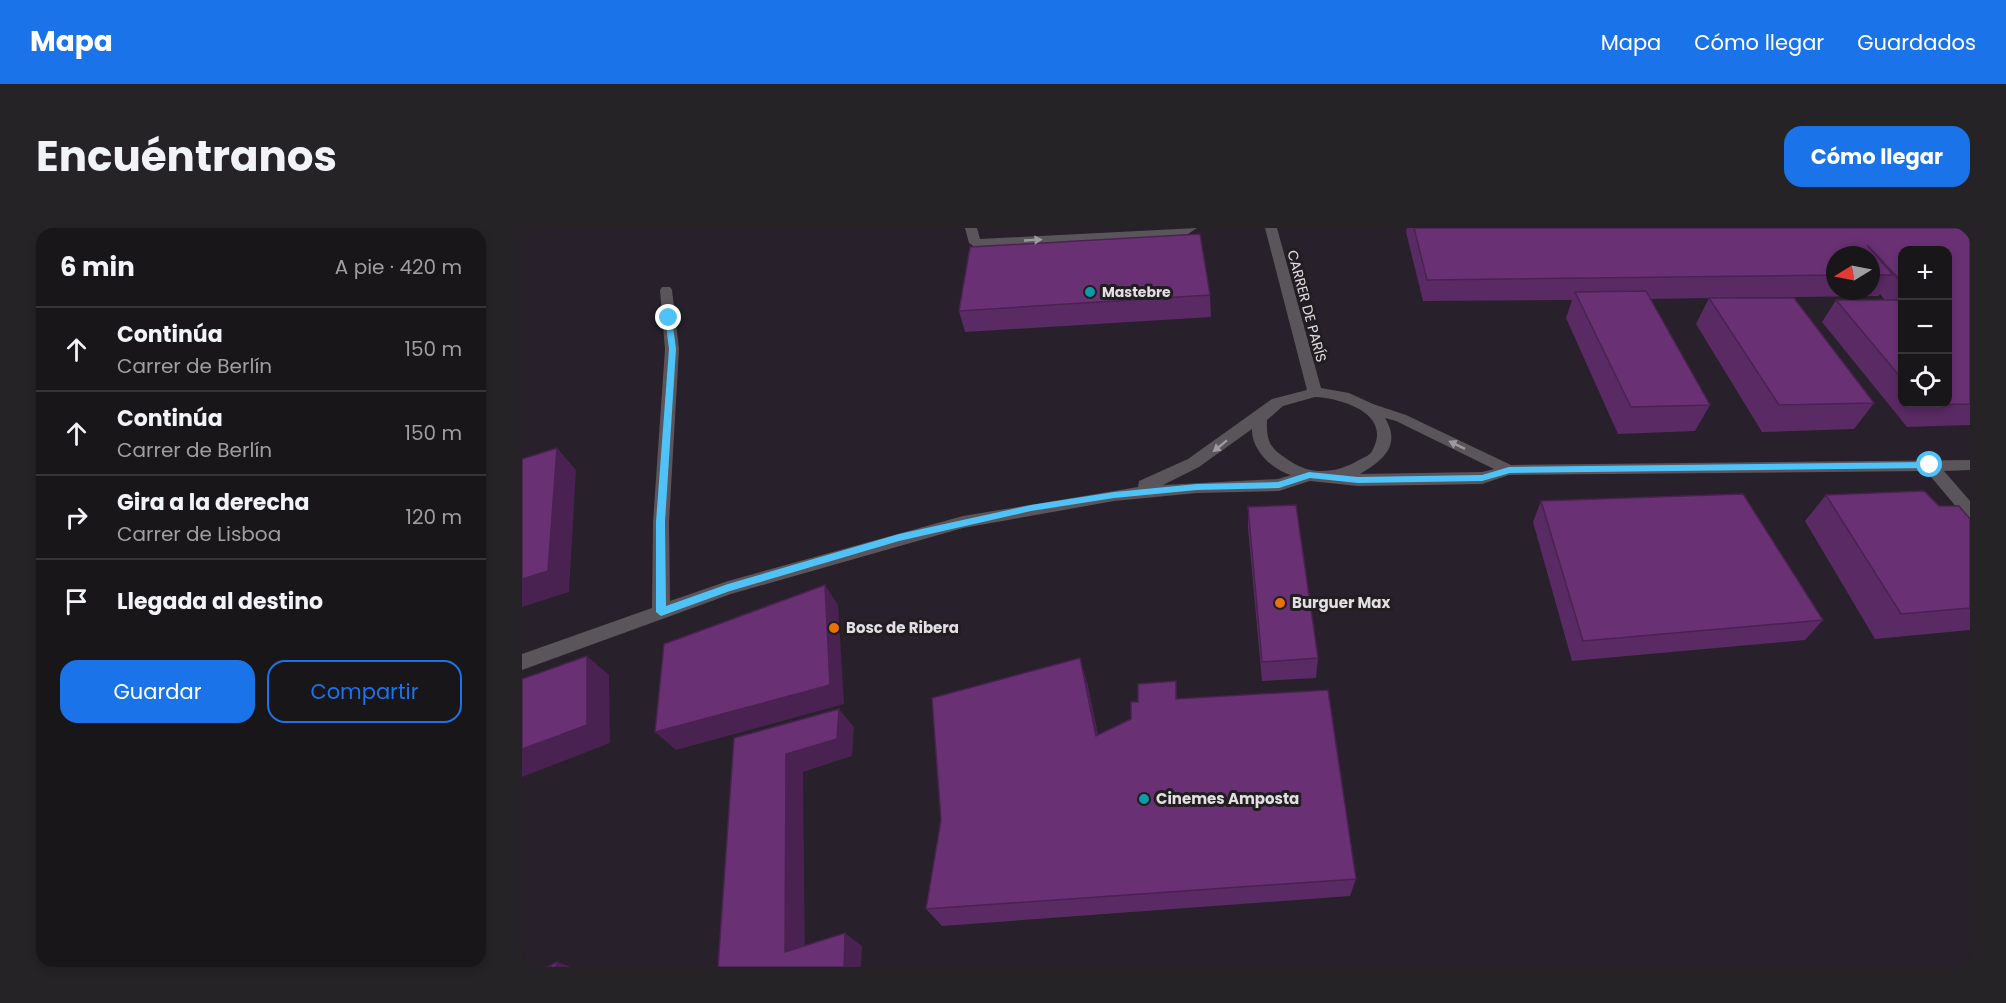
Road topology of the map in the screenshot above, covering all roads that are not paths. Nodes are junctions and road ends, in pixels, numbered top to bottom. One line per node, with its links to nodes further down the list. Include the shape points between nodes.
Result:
1 (971, 228): 2 (street, one-way to 2, via 975,243 1185,232)
2 (1191, 228)
3 (1270, 228): 7 (street, CARRER DE PARÍS)
4 (1960, 228): 5 (street)
5 (1970, 237)
6 (666, 290): 17 (street, via 672,349 661,522)
7 (1315, 392): 8 (street, via 1343,396); 9 (street, via 1280,401)
8 (1367, 407): 12 (street, one-way to 8, via 1401,418); 14 (street, via 1384,430 1384,443 1378,455 1359,469)
9 (1266, 411): 13 (street, via 1259,422 1263,449 1281,465); 15 (street, one-way to 15, via 1210,454 1162,480)
10 (1930, 465): 11 (street); 12 (street); 16 (street)
11 (1970, 465)
12 (1509, 470): 14 (street, via 1467,479 1358,480)
13 (1309, 475): 14 (street); 15 (street, via 1279,485)
14 (1332, 476)
15 (1114, 495): 17 (street, via 1031,508 899,538 728,588)
16 (1970, 512)
17 (661, 612): 18 (street)
18 (522, 662)

